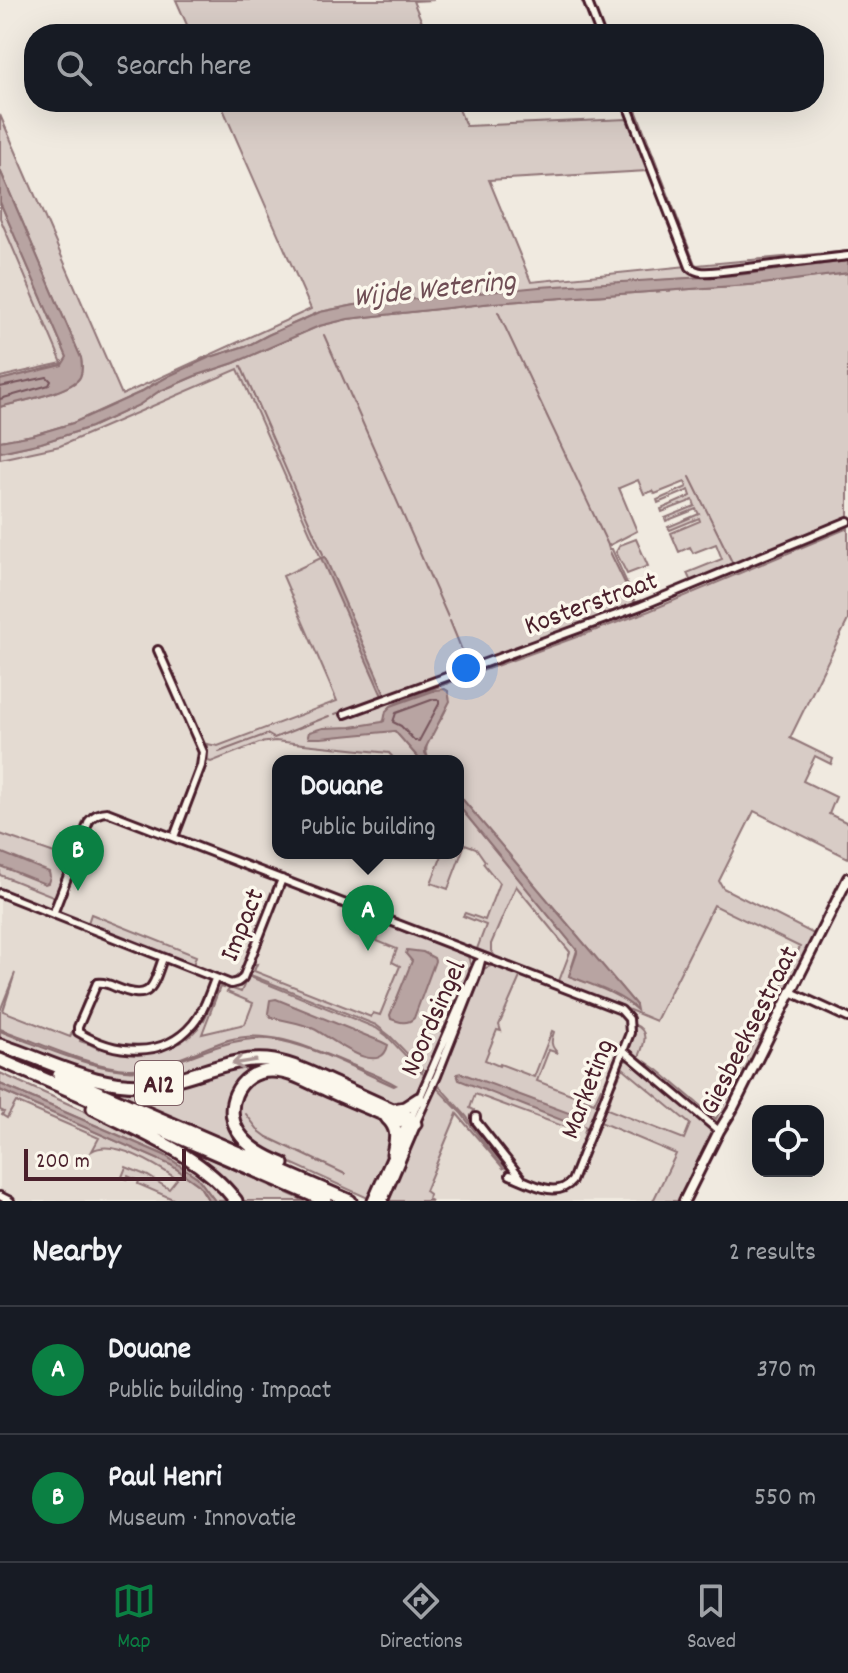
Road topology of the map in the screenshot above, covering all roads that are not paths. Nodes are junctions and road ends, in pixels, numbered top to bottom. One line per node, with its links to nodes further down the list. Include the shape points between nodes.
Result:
1 (587, 0): 2 (street)
2 (596, 24)
3 (630, 112): 4 (street, via 693,270)
4 (848, 256)
5 (848, 521): 7 (street, Kosterstraat, via 641,606)
6 (158, 650): 8 (street, via 203,752)
7 (345, 714)
8 (174, 837): 10 (street); 12 (street, via 107,812 94,815)
9 (848, 878): 16 (street, Giesbeeksestraat)
10 (282, 879): 13 (street, Impact); 15 (street, Impact, via 243,978 231,984)
11 (0, 893): 12 (street, Impact)
12 (53, 914): 14 (street, Impact)
13 (482, 957): 19 (street, Marketing, via 621,1010 631,1026); 21 (street, Noordsingel); 24 (street, Noordsingel)
14 (163, 958): 15 (street, Impact); 15 (street, Impact, via 146,992 132,994 97,983 78,1032 126,1050 165,1044 192,1025)
15 (215, 979)
16 (791, 992): 17 (street); 25 (street, Giesbeeksestraat)
17 (848, 1018)
18 (0, 1048): 22 (highway, A12, one-way to 18, via 319,1076 272,1061 246,1061 136,1085 92,1079); 30 (highway, A12)
19 (623, 1050): 25 (street); 28 (street, Marketing, via 570,1185 554,1191)
20 (0, 1060): 33 (highway, A12, via 186,1156 209,1171); 34 (highway, A12)
21 (419, 1099): 22 (highway); 24 (street, Noordsingel)
22 (389, 1113): 24 (highway, A12); 26 (highway, via 397,1137); 30 (highway, A12, via 281,1072 255,1074 235,1094 232,1116 241,1137)
23 (476, 1117): 28 (street)
24 (413, 1119): 26 (main road, Noordsingel); 31 (main road, Noordsingel)
25 (719, 1131): 35 (street, Giesbeeksestraat)
26 (393, 1154): 31 (main road, Noordsingel)
27 (510, 1175): 28 (street, Marketing)
28 (522, 1179)
29 (0, 1196): 32 (street)
30 (344, 1198)
31 (379, 1198)
32 (10, 1201)
33 (236, 1201)
34 (326, 1201)
35 (684, 1201)

